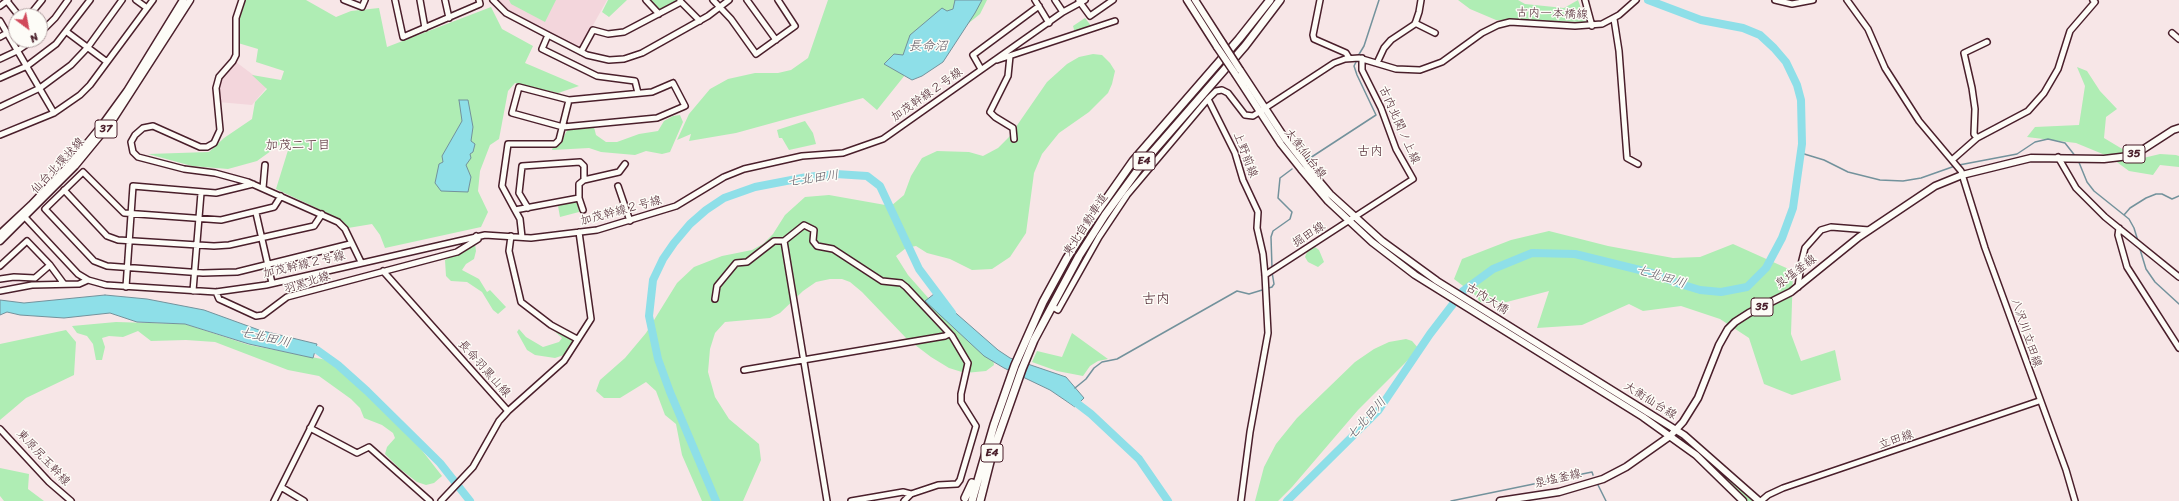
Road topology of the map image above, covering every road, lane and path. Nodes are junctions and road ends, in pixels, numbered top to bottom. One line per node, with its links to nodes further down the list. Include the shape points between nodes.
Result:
1 (8, 0): 40 (street)
2 (42, 0): 42 (street)
3 (68, 0): 54 (street)
4 (90, 0): 57 (street)
5 (122, 0): 66 (street)
6 (136, 0): 43 (street)
7 (153, 0): 43 (street)
8 (183, 0): 112 (main road, 仙台北環状線 / 37, via 127,91 103,124)
9 (190, 0): 112 (main road, 仙台北環状線 / 37, via 112,121 76,166)
10 (242, 0): 99 (street, via 236,18 235,58 221,74 216,85 220,130 214,143 200,147 153,126 143,128 131,142 133,152 138,157)
11 (344, 0): 12 (street, via 362,7)
12 (365, 0)
13 (395, 0): 56 (street, via 402,37)
14 (420, 0): 56 (street)
15 (445, 0): 47 (street)
16 (479, 0): 47 (street, via 480,4)
17 (493, 0): 61 (street, via 506,13)
18 (646, 0): 46 (street)
19 (713, 0): 44 (street)
20 (728, 0): 44 (street)
21 (747, 0): 64 (street)
22 (778, 0): 64 (street, via 795,26)
23 (1035, 0): 41 (street)
24 (1055, 0): 45 (street)
25 (1114, 0): 38 (street, via 1090,16)
26 (1187, 0): 78 (main road, 大衡仙台線, bridge)
27 (1195, 0): 78 (main road, 大衡仙台線, bridge)
28 (1270, 0): 155 (highway, 東北自動車道 / E4, via 1138,155 1108,196 1067,258)
29 (1280, 0): 155 (highway, 東北自動車道 / E4, via 1245,46 1158,145 1120,194 1078,256)
30 (1320, 0): 71 (street, 古内一本橋線, via 1314,39)
31 (1421, 0): 53 (street)
32 (1585, 0): 55 (street)
33 (1775, 0): 34 (street, via 1792,4)
34 (1813, 0)
35 (1847, 0): 93 (street, 八沢川立田線, via 1868,28 1885,68 1919,121)
36 (2093, 0): 90 (street, via 2095,2 2070,31 2058,69 2044,93 2024,113)
37 (680, 1): 46 (street); 50 (street)
38 (1081, 1): 45 (street, 加茂幹線２号線)
39 (1634, 2): 48 (street, 古内一本橋線)
40 (0, 6)
41 (1040, 6): 52 (street); 77 (street, via 973,55)
42 (36, 8)
43 (147, 8): 73 (street)
44 (721, 8): 50 (street); 64 (street, via 732,19 756,54)
45 (1063, 12): 52 (street, 加茂幹線２号線)
46 (660, 14): 69 (street, via 620,33 608,34 593,30)
47 (449, 18): 56 (street)
48 (1614, 19): 55 (street, 古内一本橋線); 95 (street, via 1627,158)
49 (0, 20): 59 (street)
50 (700, 21): 69 (street, via 630,57 603,59)
51 (1115, 21): 70 (street)
52 (1049, 23): 74 (street, 加茂幹線２号線)
53 (1415, 23): 58 (street); 75 (street, via 1388,44)
54 (48, 25)
55 (1592, 26): 75 (street, 古内一本橋線, via 1510,22 1491,28 1442,62 1428,68 1404,70)
56 (425, 28)
57 (67, 32): 66 (street); 76 (street, via 56,44)
58 (1435, 32)
59 (7, 33): 62 (street); 68 (street)
60 (2172, 33): 63 (street)
61 (548, 35): 69 (street); 81 (street, via 542,49 597,76 635,81)
62 (0, 36)
63 (2179, 39)
64 (776, 40)
65 (1987, 42): 90 (street, via 1964,53 1972,88 1975,109 1974,134)
66 (88, 47): 73 (street); 80 (street, via 57,77)
67 (21, 48): 68 (street)
68 (17, 51): 72 (street); 76 (street)
69 (581, 52)
70 (1010, 56): 74 (street); 91 (street, via 1008,76 990,112 1013,128)
71 (1356, 58): 75 (street, 古内一本橋線); 85 (street, via 1334,63); 113 (street, 古内北関ノ上線, via 1381,108 1396,149 1413,179)
72 (0, 59)
73 (107, 62): 86 (street, via 80,95)
74 (992, 62): 77 (street, 加茂幹線２号線)
75 (1377, 63)
76 (27, 66): 79 (street); 80 (street)
77 (981, 69): 115 (street, 加茂幹線２号線, via 883,139 843,153 802,156 744,169 724,177 676,206)
78 (1238, 72): 85 (main road, 大衡仙台線)
79 (0, 78)
80 (40, 88): 84 (street); 86 (street)
81 (638, 93): 83 (street); 87 (street, via 652,92 673,83 684,106 657,118)
82 (1208, 99): 85 (street, 上野前線, via 1216,91 1222,90 1228,93 1245,115 1253,116); 137 (street, 上野前線, via 1235,153 1243,180 1258,212 1257,228); 151 (street, via 1127,195 1099,237 1058,310)
83 (569, 100): 87 (street); 87 (street, via 519,87 512,113)
84 (0, 107)
85 (1262, 109): 113 (main road, 大衡仙台線, via 1330,194); 116 (main road, 大衡仙台線, via 1293,160)
86 (54, 112): 89 (street)
87 (562, 127): 107 (street, via 559,140 554,144 508,144 502,186)
88 (2179, 128): 92 (main road, 泉塩釜線 / 35, via 2129,156 2104,159)
89 (0, 135)
90 (1977, 138): 93 (street)
91 (1014, 139)
92 (2058, 157): 97 (main road, 泉塩釜線 / 35, via 2032,158); 117 (street, via 2076,188)
93 (1953, 161): 97 (street, 八沢川立田線)
94 (625, 164): 98 (street, via 619,172)
95 (1638, 164)
96 (265, 165): 101 (street)
97 (1961, 174): 118 (main road, 泉塩釜線 / 35, via 1935,186); 160 (street, 八沢川立田線)
98 (584, 180): 105 (street, via 579,184); 106 (street, via 584,166 580,162 522,166 519,193)
99 (254, 184): 101 (street); 103 (street, via 216,193)
100 (618, 186): 115 (street)
101 (263, 188): 104 (street)
102 (64, 190): 109 (street, via 83,172 120,211); 125 (street, via 107,236); 134 (street, via 45,209 94,261 107,266)
103 (201, 193): 109 (street, via 133,186); 114 (street)
104 (281, 196): 110 (street, via 274,207); 111 (street)
105 (579, 198): 106 (street); 108 (street)
106 (528, 208): 107 (street)
107 (515, 210): 123 (street, via 520,219)
108 (583, 210)
109 (131, 213): 114 (street); 125 (street)
110 (256, 213): 114 (street, via 221,220); 124 (street)
111 (322, 214): 124 (street, via 314,226); 128 (street, via 338,222 345,229)
112 (23, 216): 120 (main road, 仙台北環状線 / 37); 126 (main road, 仙台北環状線 / 37); 140 (street, 加茂幹線２号線, via 78,274)
113 (1355, 217): 116 (street, 掘田線); 143 (main road, 大衡仙台線)
114 (199, 219): 129 (street)
115 (630, 220): 119 (street, 加茂幹線２号線, via 597,230)
116 (1349, 221): 137 (street, 掘田線); 143 (main road, 大衡仙台線, via 1387,254)
117 (2118, 228): 138 (street); 157 (street, via 2127,267)
118 (1869, 230): 145 (main road, 泉塩釜線 / 35); 145 (street, via 1837,227 1821,230 1805,248 1800,264)
119 (579, 232): 123 (street, 加茂幹線２号線); 156 (street, 長命羽黒山線, via 591,319)
120 (0, 234)
121 (476, 236): 122 (street, 加茂幹線２号線); 130 (street, 加茂幹線２号線); 135 (street, 羽黒北線, via 478,239 457,252)
122 (511, 236): 123 (street, 加茂幹線２号線); 156 (street, via 509,251 521,302 551,324)
123 (522, 237)
124 (262, 239): 129 (street, via 229,245); 132 (street)
125 (129, 240): 129 (street); 134 (street)
126 (0, 241)
127 (784, 241): 150 (street, via 774,241 747,262 736,263 717,286); 153 (street, via 804,225 814,230 813,241 817,246 833,249 882,281 901,283); 158 (street)
128 (350, 244): 130 (street); 132 (street)
129 (197, 246): 136 (street)
130 (361, 262): 141 (street, 加茂幹線２号線)
131 (50, 264): 133 (street, via 27,241); 139 (street, via 35,278); 142 (street)
132 (269, 265): 136 (street, via 237,272); 141 (street)
133 (0, 266)
134 (127, 267): 136 (street); 144 (street)
135 (383, 271): 149 (street, 羽黒北線, via 287,297 264,315 256,316 219,299); 163 (street, 長命羽黒山線)
136 (195, 272): 148 (street)
137 (1267, 274): 182 (street, 上野前線, via 1268,333 1250,432)
138 (2179, 277)
139 (0, 279)
140 (88, 280): 142 (street, via 80,284); 144 (street, 加茂幹線２号線)
141 (272, 283): 149 (street, 加茂幹線２号線)
142 (64, 284): 147 (street, via 32,285)
143 (1436, 284): 146 (main road, 大衡仙台線)
144 (126, 287): 148 (street, 加茂幹線２号線)
145 (1798, 287): 167 (main road, 泉塩釜線 / 35, via 1749,313 1728,329 1715,353 1702,390)
146 (1442, 288): 152 (main road, 古内大橋); 154 (main road, 古内大橋)
147 (0, 291)
148 (193, 291): 149 (street, 加茂幹線２号線)
149 (216, 292)
150 (715, 299)
151 (1053, 307)
152 (1519, 332): 167 (main road, 大衡仙台線)
153 (949, 334): 158 (street); 170 (street, via 968,363 960,394 961,402 975,422 976,429 959,482)
154 (1513, 336): 168 (main road, 大衡仙台線, via 1600,389)
155 (1031, 338): 161 (highway, 東北自動車道 / E4)
156 (578, 339): 163 (street, 長命羽黒山線, via 564,361)
157 (2179, 348)
158 (804, 360): 159 (street); 177 (street)
159 (744, 370)
160 (2039, 401): 185 (street, 立田線, via 1783,488); 186 (street, 八沢川立田線, via 2066,470)
161 (1005, 403): 164 (highway, 東北自動車道 / E4); 181 (highway, 東北自動車道 / E4)
162 (320, 409): 165 (street)
163 (508, 410): 176 (street, via 473,467)
164 (994, 425): 171 (highway); 180 (highway, 東北自動車道 / E4)
165 (310, 428): 169 (street); 175 (street, via 357,453 369,447)
166 (0, 429): 172 (street, 東原尻玉幹線, via 49,482)
167 (1676, 430): 168 (main road, 泉塩釜線 / 35); 185 (main road, 大衡仙台線)
168 (1670, 436): 183 (main road, 泉塩釜線 / 35, via 1626,468 1603,479 1559,492); 184 (main road, 大衡仙台線, via 1706,463)
169 (281, 487): 173 (street); 174 (street)
170 (911, 494): 178 (street, via 903,492); 179 (street)
171 (965, 498)
172 (71, 501)
173 (274, 501)
174 (304, 501)
175 (430, 501)
176 (441, 501)
177 (827, 501)
178 (851, 501)
179 (904, 501)
180 (972, 501)
181 (980, 501)
182 (1241, 501)
183 (1500, 501)
184 (1743, 501)
185 (1760, 501)
186 (2075, 501)

